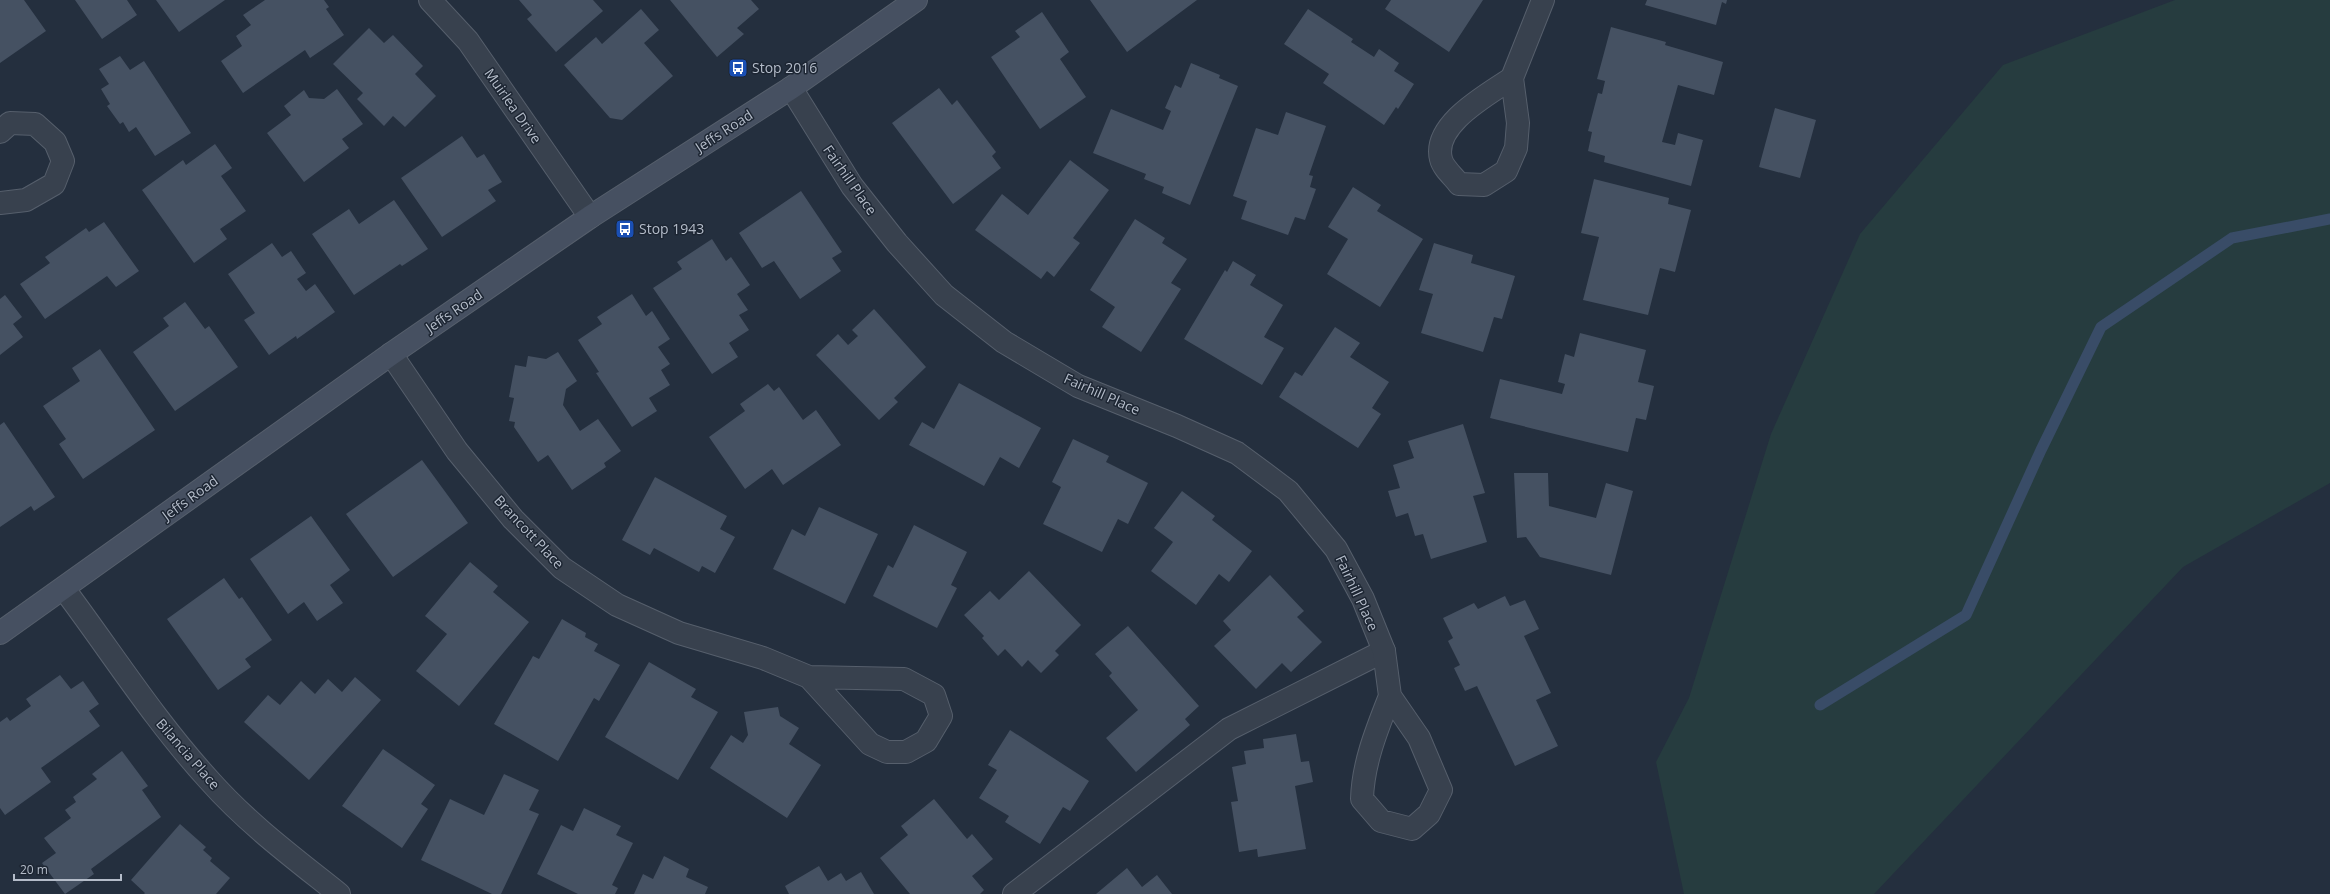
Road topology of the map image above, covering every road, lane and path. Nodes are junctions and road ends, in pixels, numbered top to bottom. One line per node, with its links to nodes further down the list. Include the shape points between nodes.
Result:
1 (430, 0): 8 (street, Muirlea Drive, via 468,41)
2 (916, 0): 5 (street, Jeffs Road)
3 (1543, 0): 4 (street)
4 (1512, 78): 4 (street, via 1518,123 1516,148 1506,172 1484,185 1459,184 1441,161 1440,150 1450,125 1469,107)
5 (791, 88): 8 (street, Jeffs Road); 12 (street, Fairhill Place, via 852,186 897,243 944,295 1004,342 1078,386 1177,426 1237,454 1288,491 1336,549 1363,599)
6 (0, 132): 7 (street, via 10,124 35,124 55,142 63,160 54,184 26,200)
7 (0, 203)
8 (590, 217): 9 (street, Jeffs Road)
9 (391, 354): 10 (street, Jeffs Road); 13 (street, Brancott Place, via 457,450 513,519 562,568 617,605 679,633 763,658)
10 (64, 589): 11 (street, Jeffs Road); 15 (street, Bilancia Place, via 163,727 210,781 266,836)
11 (0, 633)
12 (1384, 652): 14 (street, Fairhill Place); 16 (street, via 1229,729)
13 (809, 677): 13 (street, Brancott Place, via 904,679 934,695 940,716 926,741 906,752 887,752 870,744)
14 (1390, 696): 14 (street, Fairhill Place, via 1419,738 1441,790 1429,814 1412,828 1381,821 1362,799 1369,755)
15 (339, 894)
16 (1014, 894)

